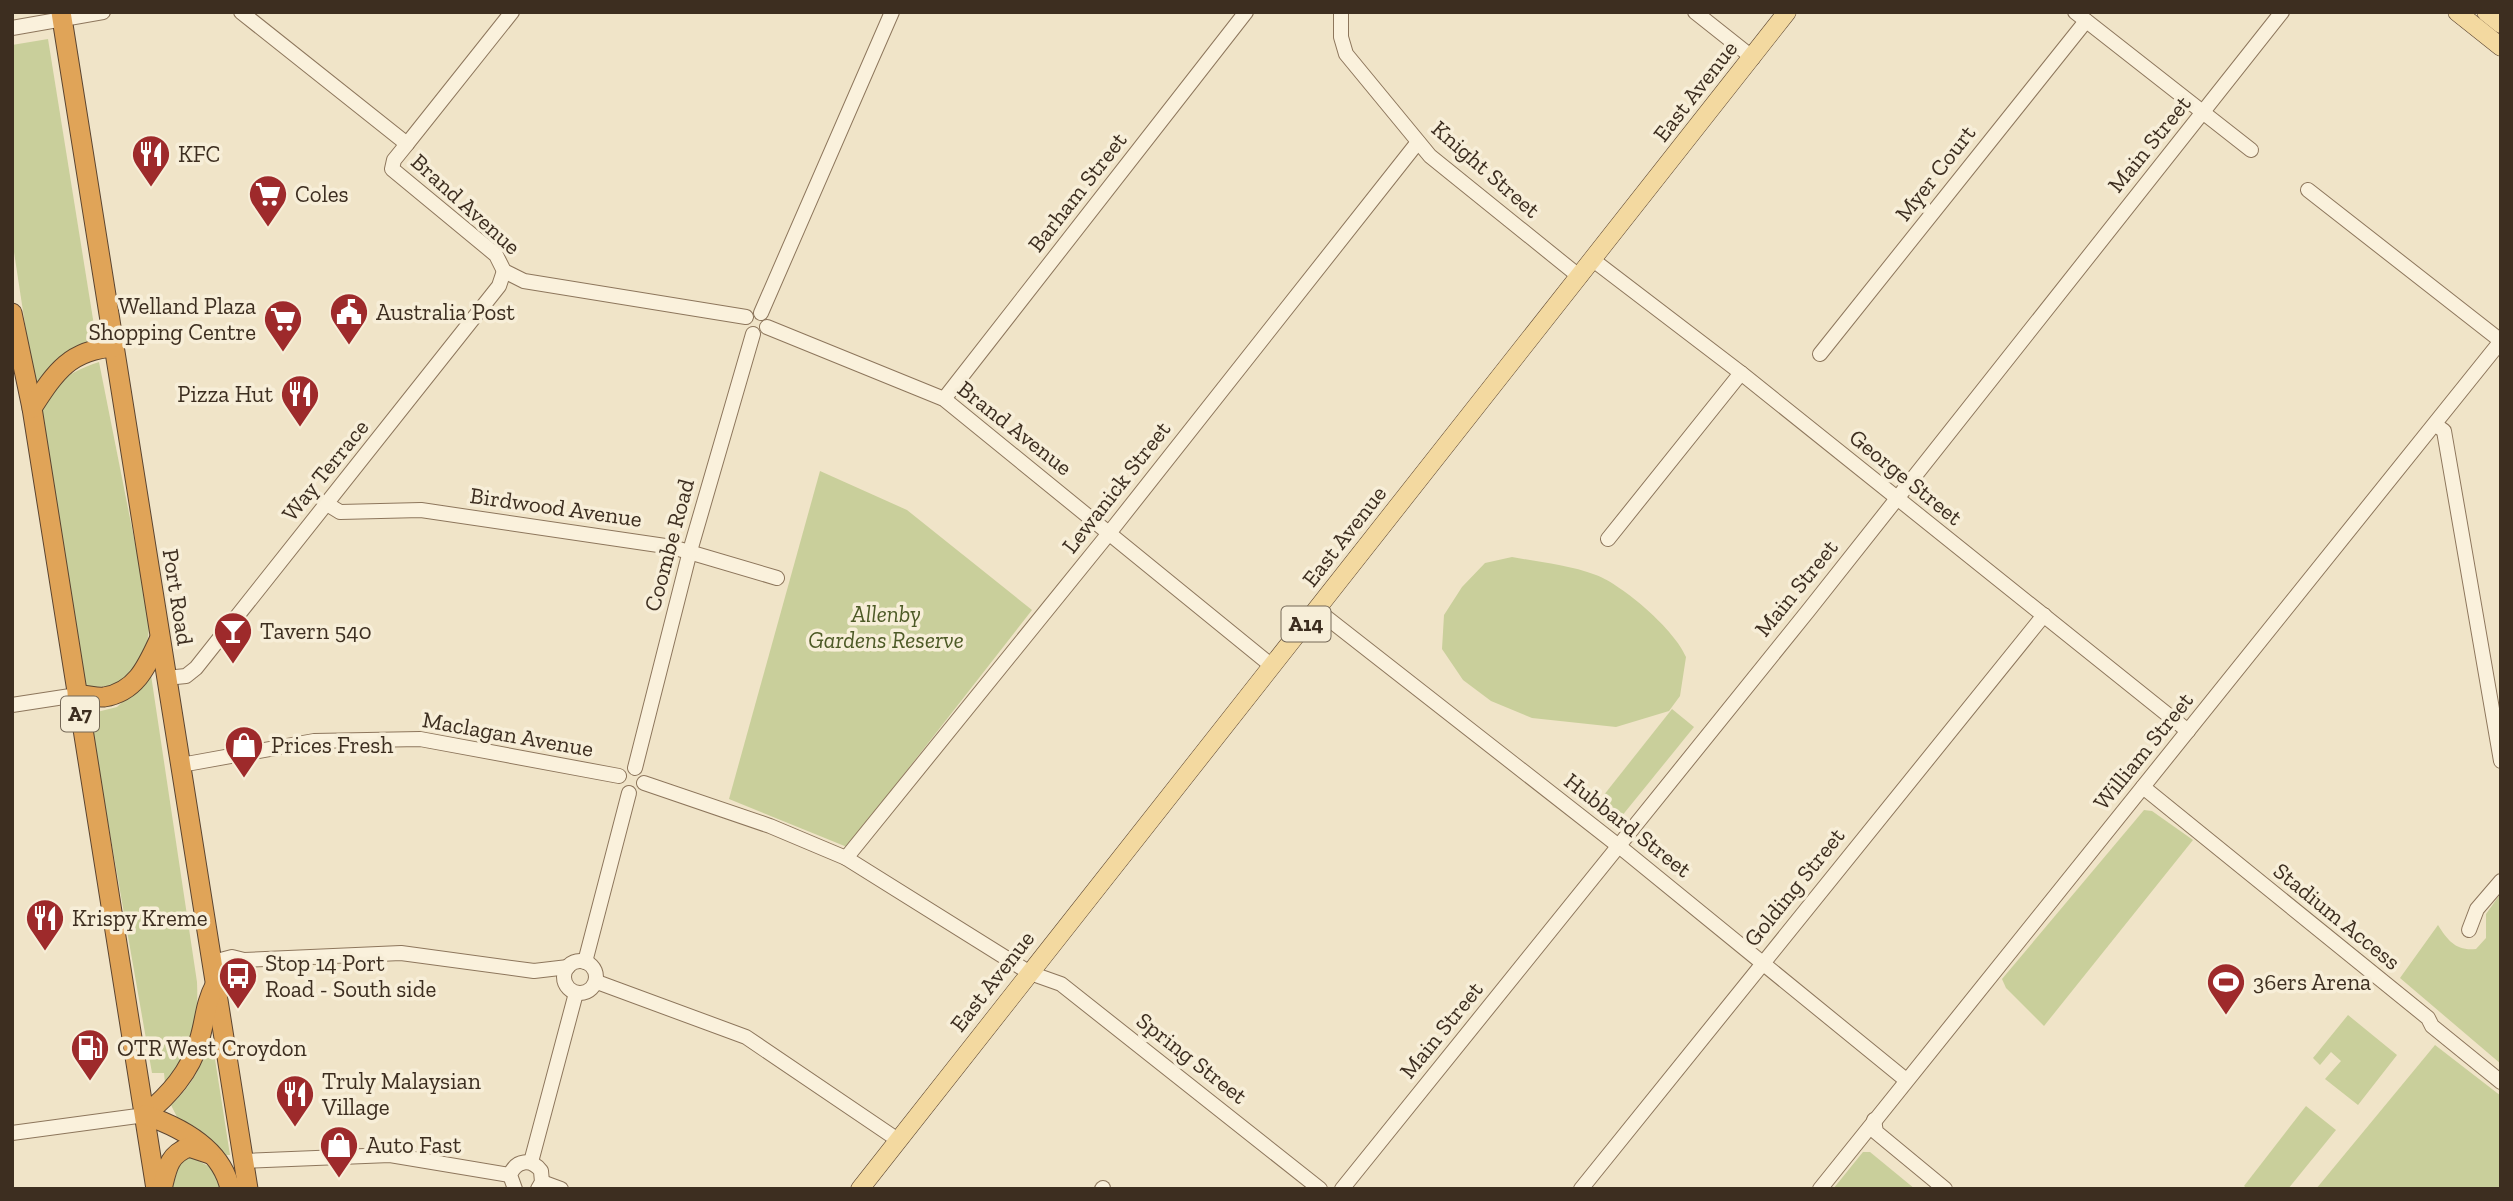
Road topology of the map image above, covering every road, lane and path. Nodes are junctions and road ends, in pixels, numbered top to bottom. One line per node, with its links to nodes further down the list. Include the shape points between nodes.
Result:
1 (103, 12): 12 (street)
2 (241, 12): 20 (street, Brand Avenue)
3 (512, 12): 20 (street)
4 (892, 12): 27 (street)
5 (1246, 12): 35 (street, Barham Street)
6 (1340, 12): 19 (street, Knight Street, via 1340,37 1346,54)
7 (1695, 12): 17 (street)
8 (1787, 12): 17 (main road, East Avenue / A14)
9 (2281, 12): 18 (street, Main Street)
10 (2456, 12): 16 (main road)
11 (2486, 12): 14 (main road)
12 (61, 16): 15 (street); 32 (highway, Port Road)
13 (2080, 16): 18 (street); 33 (street, Myer Court)
14 (2501, 24)
15 (12, 28)
16 (2501, 47)
17 (1753, 58): 23 (main road, East Avenue / A14)
18 (2204, 113): 21 (street); 38 (street, Main Street)
19 (1418, 142): 25 (street, Knight Street); 40 (street, Lewanick Street)
20 (407, 144): 24 (street, Brand Avenue, via 391,169 496,255)
21 (2251, 150)
22 (2308, 190): 31 (street)
23 (1593, 260): 25 (main road, East Avenue / A14); 34 (street, George Street)
24 (504, 271): 27 (street, Brand Avenue, via 524,281); 39 (street, Way Terrace, via 499,286)
25 (1580, 277): 44 (main road, East Avenue / A14)
26 (12, 313): 28 (highway, A7)
27 (754, 315): 29 (street, via 766,318); 30 (street, via 745,328)
28 (13, 319): 36 (highway, A7)
29 (767, 327): 30 (street); 35 (street, Brand Avenue)
30 (753, 334): 42 (street, Coombe Road)
31 (2501, 341): 37 (street, William Street)
32 (114, 347): 36 (highway, via 91,349 63,365); 46 (highway, Port Road)
33 (1820, 354)
34 (1741, 373): 38 (street, George Street); 41 (street)
35 (944, 399): 40 (street, Brand Avenue)
36 (32, 408): 49 (highway, A7)
37 (2436, 425): 51 (street, William Street); 52 (street, via 2444,432)
38 (1896, 498): 45 (street, George Street); 59 (street, Main Street)
39 (327, 504): 42 (street, Birdwood Avenue, via 340,512 421,510); 48 (street, Way Terrace, via 196,667 186,676)
40 (1110, 531): 47 (street, Brand Avenue); 60 (street, Lewanick Street)
41 (1608, 539)
42 (690, 551): 43 (street, Birdwood Avenue); 54 (street, Coombe Road)
43 (776, 578)
44 (1317, 610): 47 (main road, East Avenue / A14); 59 (street, Hubbard Street)
45 (2044, 615): 51 (street, George Street); 63 (street, Golding Street)
46 (159, 640): 48 (highway, Port Road); 49 (highway, via 145,670 125,690 106,696)
47 (1272, 666): 67 (main road, East Avenue / A14)
48 (166, 678): 53 (highway, Port Road)
49 (77, 695): 50 (street); 73 (highway, A7)
50 (12, 705)
51 (2188, 731): 57 (street, William Street)
52 (2501, 761)
53 (181, 765): 55 (street, Maclagan Avenue, via 314,741 419,739); 64 (highway, Port Road)
54 (635, 768): 55 (street, via 625,769); 56 (street)
55 (619, 776): 58 (street, via 620,785)
56 (644, 783): 58 (street); 60 (street, via 770,826)
57 (2143, 787): 71 (street, William Street); 72 (street, Stadium Access)
58 (629, 793): 65 (street)
59 (1617, 845): 63 (street, Hubbard Street); 89 (street, Main Street)
60 (846, 858): 67 (street)
61 (2501, 881): 62 (street, via 2477,909)
62 (2469, 930)
63 (1762, 961): 71 (street, Hubbard Street); 90 (street, Golding Street)
64 (213, 962): 66 (street, via 232,957 401,953 534,971); 69 (highway, Port Road)
65 (585, 962): 66 (street); 68 (street)
66 (568, 967): 70 (street, via 565,982)
67 (1030, 973): 76 (main road, East Avenue / A14); 88 (street, Spring Street, via 1061,984)
68 (597, 982): 70 (street, via 587,992); 76 (street, via 746,1037)
69 (216, 984): 73 (highway, via 205,1005 200,1040 188,1069); 78 (highway, Port Road)
70 (576, 993): 79 (street)
71 (1906, 1080): 74 (street, William Street)
72 (2501, 1082)
73 (145, 1115): 75 (street); 77 (highway, via 186,1131); 82 (highway, A7)
74 (1874, 1120): 91 (street, William Street); 92 (street, via 1876,1132)
75 (12, 1133)
76 (898, 1140): 87 (main road, East Avenue / A14)
77 (210, 1154): 83 (highway, via 189,1147 178,1151 166,1166); 84 (highway, via 228,1177)
78 (244, 1161): 80 (street, via 390,1155); 85 (highway, Port Road)
79 (531, 1163): 80 (street, via 516,1165); 81 (street, via 541,1171)
80 (513, 1182)
81 (540, 1185): 86 (street)
82 (156, 1189)
83 (162, 1189)
84 (230, 1189)
85 (248, 1189)
86 (561, 1189)
87 (860, 1189)
88 (1320, 1189)
89 (1342, 1189)
90 (1581, 1189)
91 (1820, 1189)
92 (1945, 1189)

